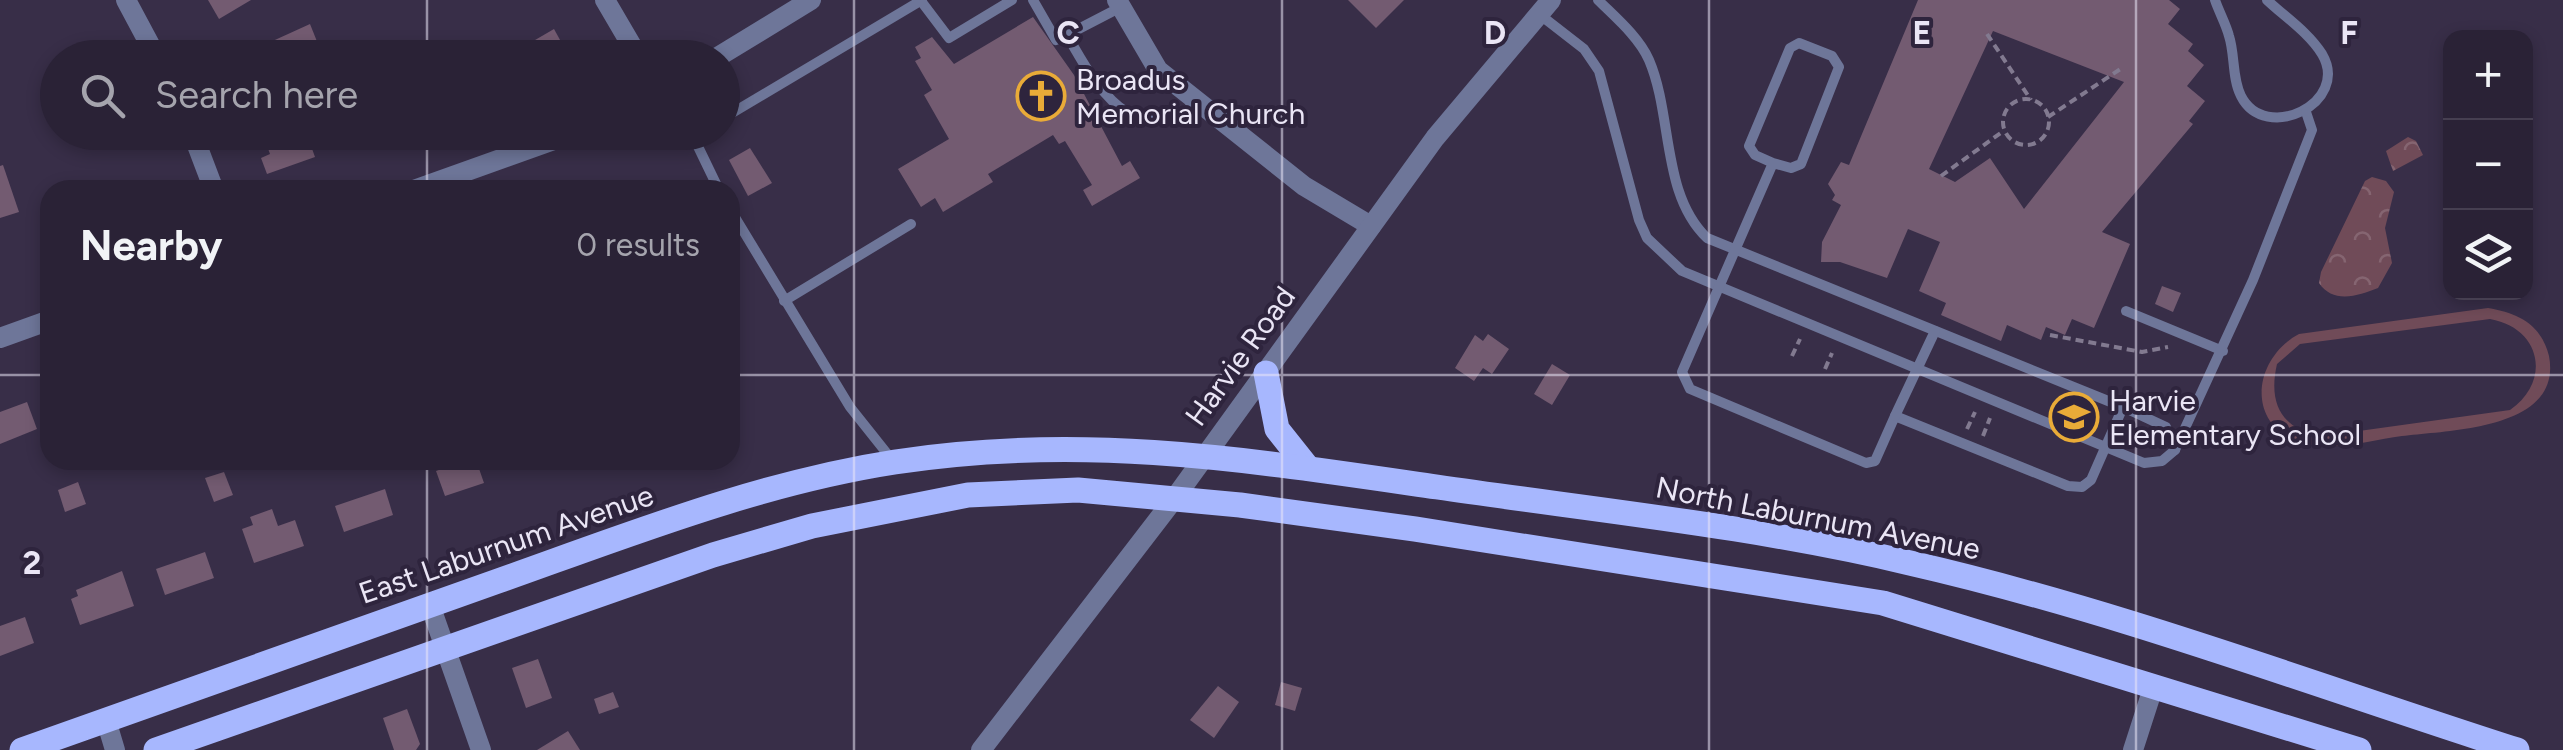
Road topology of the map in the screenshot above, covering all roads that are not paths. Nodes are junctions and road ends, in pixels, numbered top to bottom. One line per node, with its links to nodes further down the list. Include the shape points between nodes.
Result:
1 (126, 0): 13 (street)
2 (604, 0): 14 (street)
3 (811, 0): 15 (street)
4 (922, 0): 5 (lane, via 949,38); 17 (lane)
5 (1012, 0)
6 (1032, 0): 12 (lane, via 1056,40)
7 (1598, 0): 29 (lane, via 1648,60 1692,223)
8 (2215, 0): 18 (lane, via 2230,36 2241,97 2276,118)
9 (2267, 0): 18 (lane, via 2324,57 2323,94)
10 (1119, 4): 12 (lane); 16 (street, via 1158,70)
11 (1545, 7): 28 (street, Harvie Road, via 1483,76); 30 (lane, via 1599,71 1648,238 1682,270)
12 (1067, 35): 16 (lane, via 1111,104 1166,120)
13 (147, 40)
14 (628, 40)
15 (740, 43)
16 (1198, 102): 28 (street, via 1304,186)
17 (740, 107)
18 (2306, 112): 36 (lane, via 2312,130)
19 (199, 150): 23 (street)
20 (526, 150): 24 (street)
21 (702, 150): 25 (lane)
22 (1773, 163): 22 (lane, via 1750,146 1790,48 1799,43 1832,56 1839,67 1801,164); 29 (lane)
23 (210, 180)
24 (442, 180)
25 (714, 180)
26 (912, 224): 31 (lane)
27 (740, 226): 31 (lane)
28 (1372, 226): 38 (street, Harvie Road)
29 (1732, 251): 30 (lane); 34 (lane)
30 (1717, 287): 37 (lane); 40 (lane, via 1682,372 1690,389 1866,462 1875,461)
31 (784, 301): 44 (lane, via 850,407)
32 (2126, 310): 36 (lane)
33 (40, 324): 35 (street)
34 (1935, 331): 37 (lane); 39 (lane)
35 (0, 338)
36 (2222, 351): 42 (lane)
37 (1917, 370): 40 (lane); 41 (lane)
38 (1266, 373): 43 (street, Harvie Road); 45 (main road, via 1271,415)
39 (2122, 408): 41 (lane); 42 (lane, via 2166,428)
40 (1895, 416): 41 (lane, via 2068,486 2090,480)
41 (2105, 447): 42 (lane, via 2144,463 2162,461)
42 (2174, 450)
43 (1204, 456): 44 (main road, East Laburnum Avenue, via 1051,447); 45 (main road, North Laburnum Avenue); 46 (street, Harvie Road)
44 (894, 462): 47 (main road, East Laburnum Avenue, via 668,521)
45 (1308, 468): 58 (main road, North Laburnum Avenue, via 1910,562)
46 (1174, 498): 48 (main road, via 1078,490 968,495 904,506 713,556); 49 (main road, via 1815,590 1883,603); 55 (street, Harvie Road)
47 (430, 605): 48 (street); 50 (main road, East Laburnum Avenue)
48 (446, 649): 53 (main road); 54 (street)
49 (2154, 685): 56 (street); 57 (main road)
50 (106, 720): 51 (main road, East Laburnum Avenue); 52 (street)
51 (22, 750)
52 (115, 750)
53 (156, 750)
54 (482, 750)
55 (980, 750)
56 (2133, 750)
57 (2359, 750)
58 (2518, 750)

